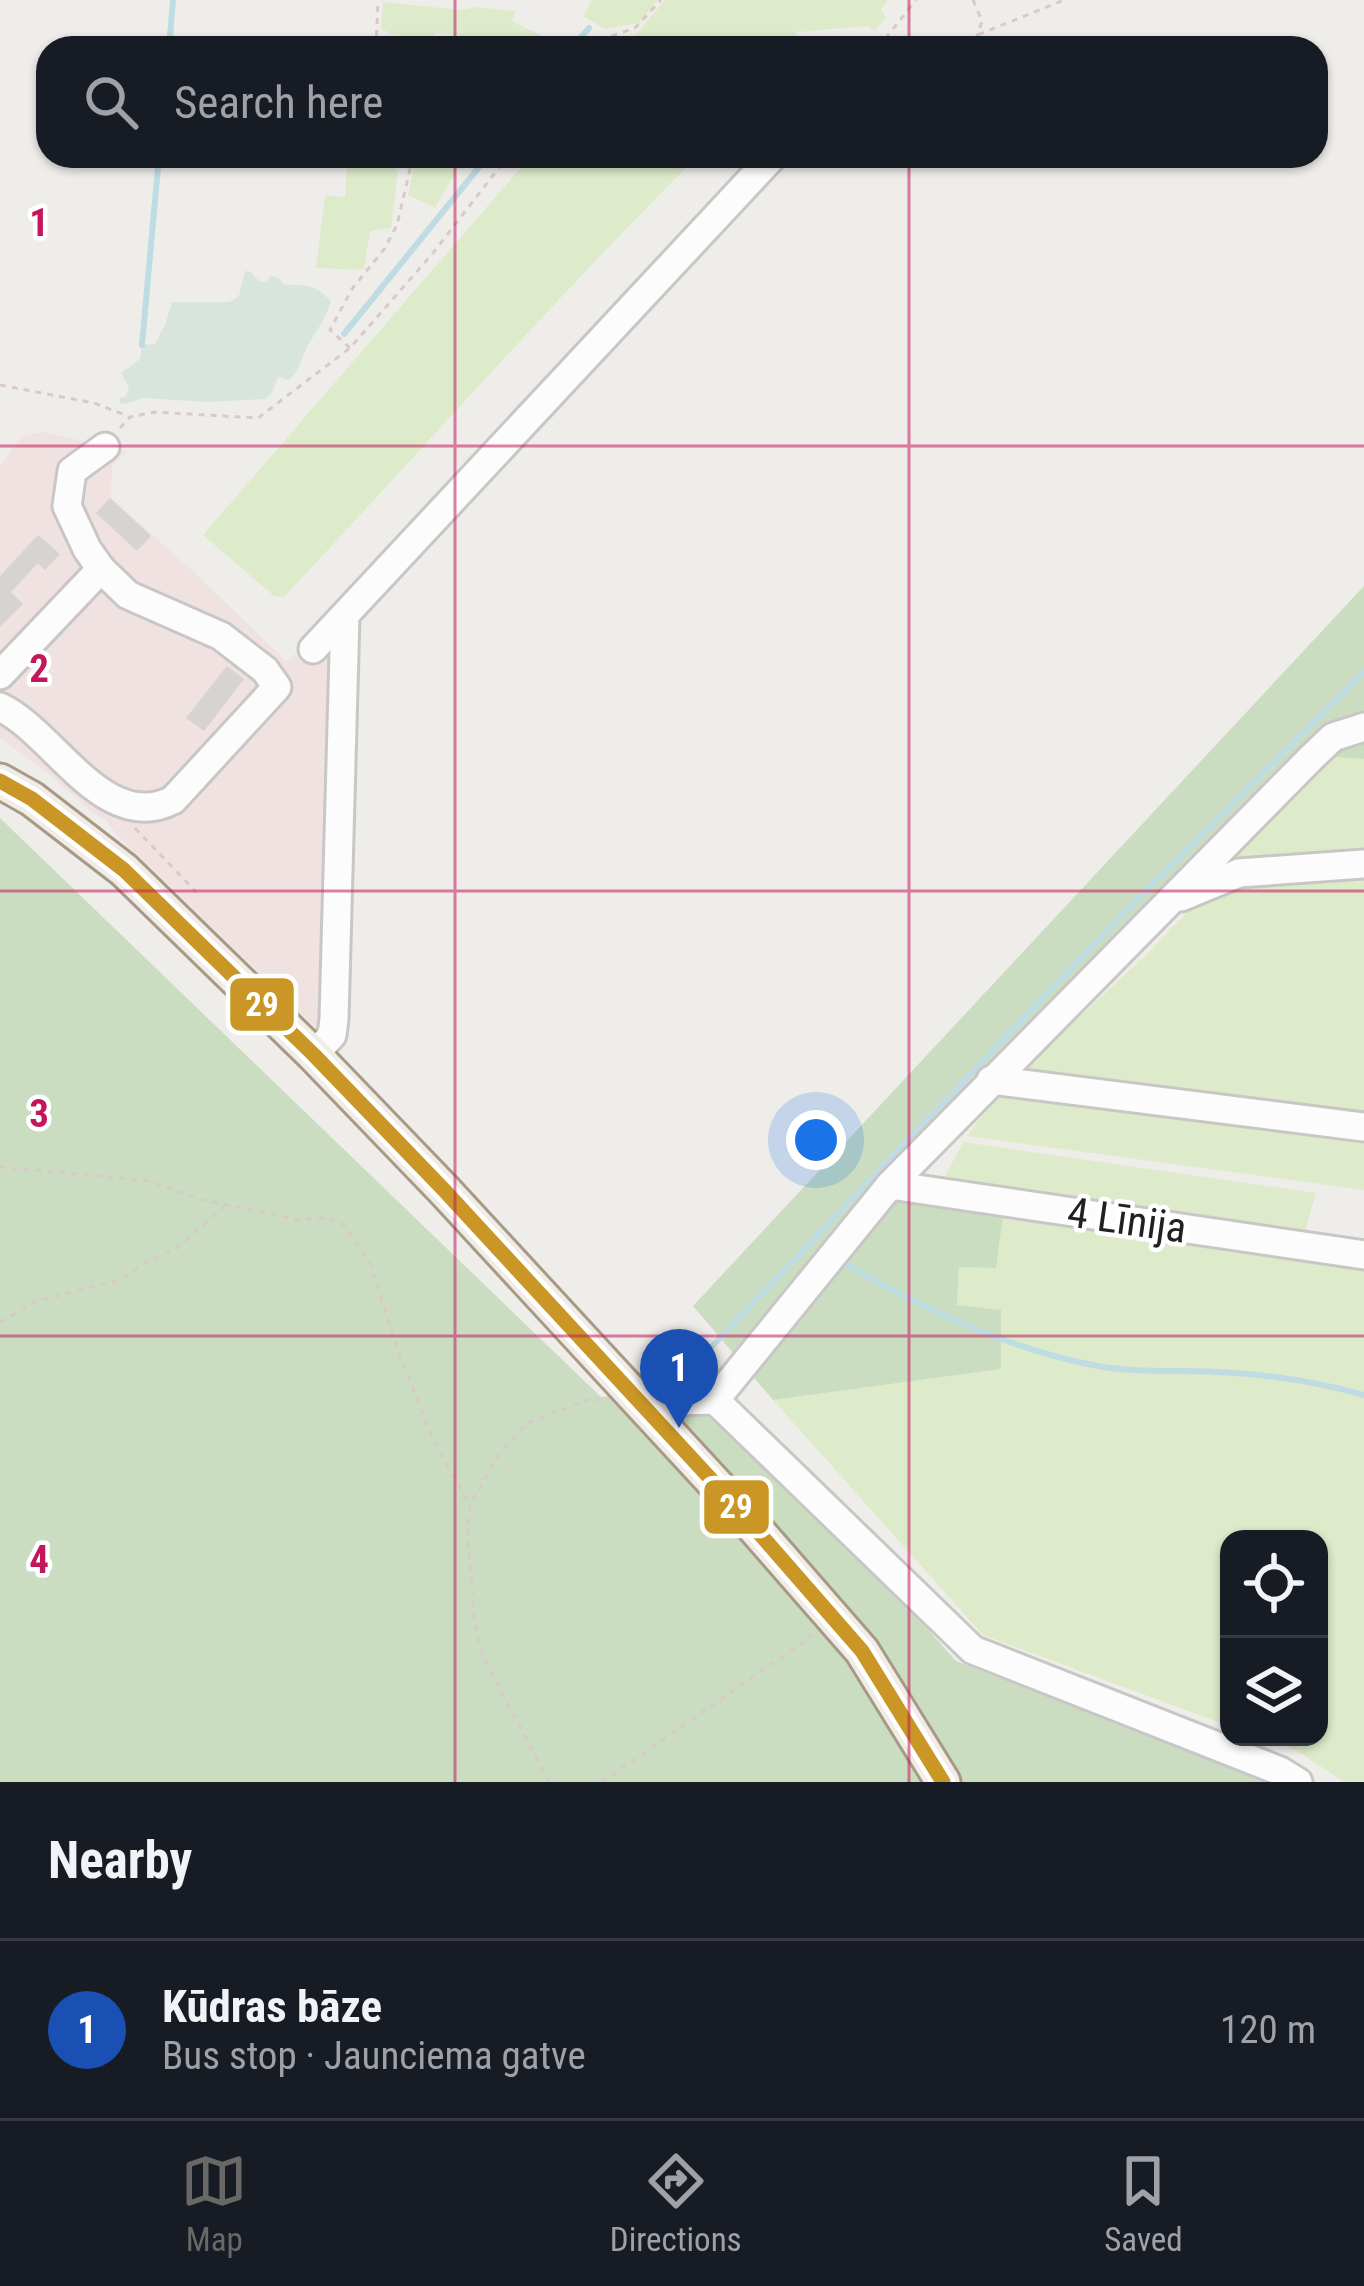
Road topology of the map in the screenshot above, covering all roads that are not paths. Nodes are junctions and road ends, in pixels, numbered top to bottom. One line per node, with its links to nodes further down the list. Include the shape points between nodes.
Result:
1 (762, 168): 4 (street)
2 (105, 447): 3 (street, via 72,471 67,506)
3 (101, 569): 6 (street); 7 (street, via 128,595 221,636 278,687 157,808 102,794)
4 (345, 616): 5 (street); 12 (street, via 342,1019)
5 (313, 650)
6 (0, 675)
7 (0, 707)
8 (1364, 727): 11 (street, via 1334,737)
9 (0, 781): 12 (main road, via 124,870)
10 (1364, 864): 11 (street, via 1239,873)
11 (1172, 901): 13 (street)
12 (314, 1055): 18 (main road)
13 (991, 1080): 14 (street); 15 (street)
14 (1364, 1127)
15 (890, 1185): 16 (street, 4 Līnija); 17 (street)
16 (1364, 1255)
17 (716, 1400): 18 (street); 20 (street, via 973,1650)
18 (640, 1402): 19 (main road, via 862,1651)
19 (943, 1782)
20 (1298, 1782)

